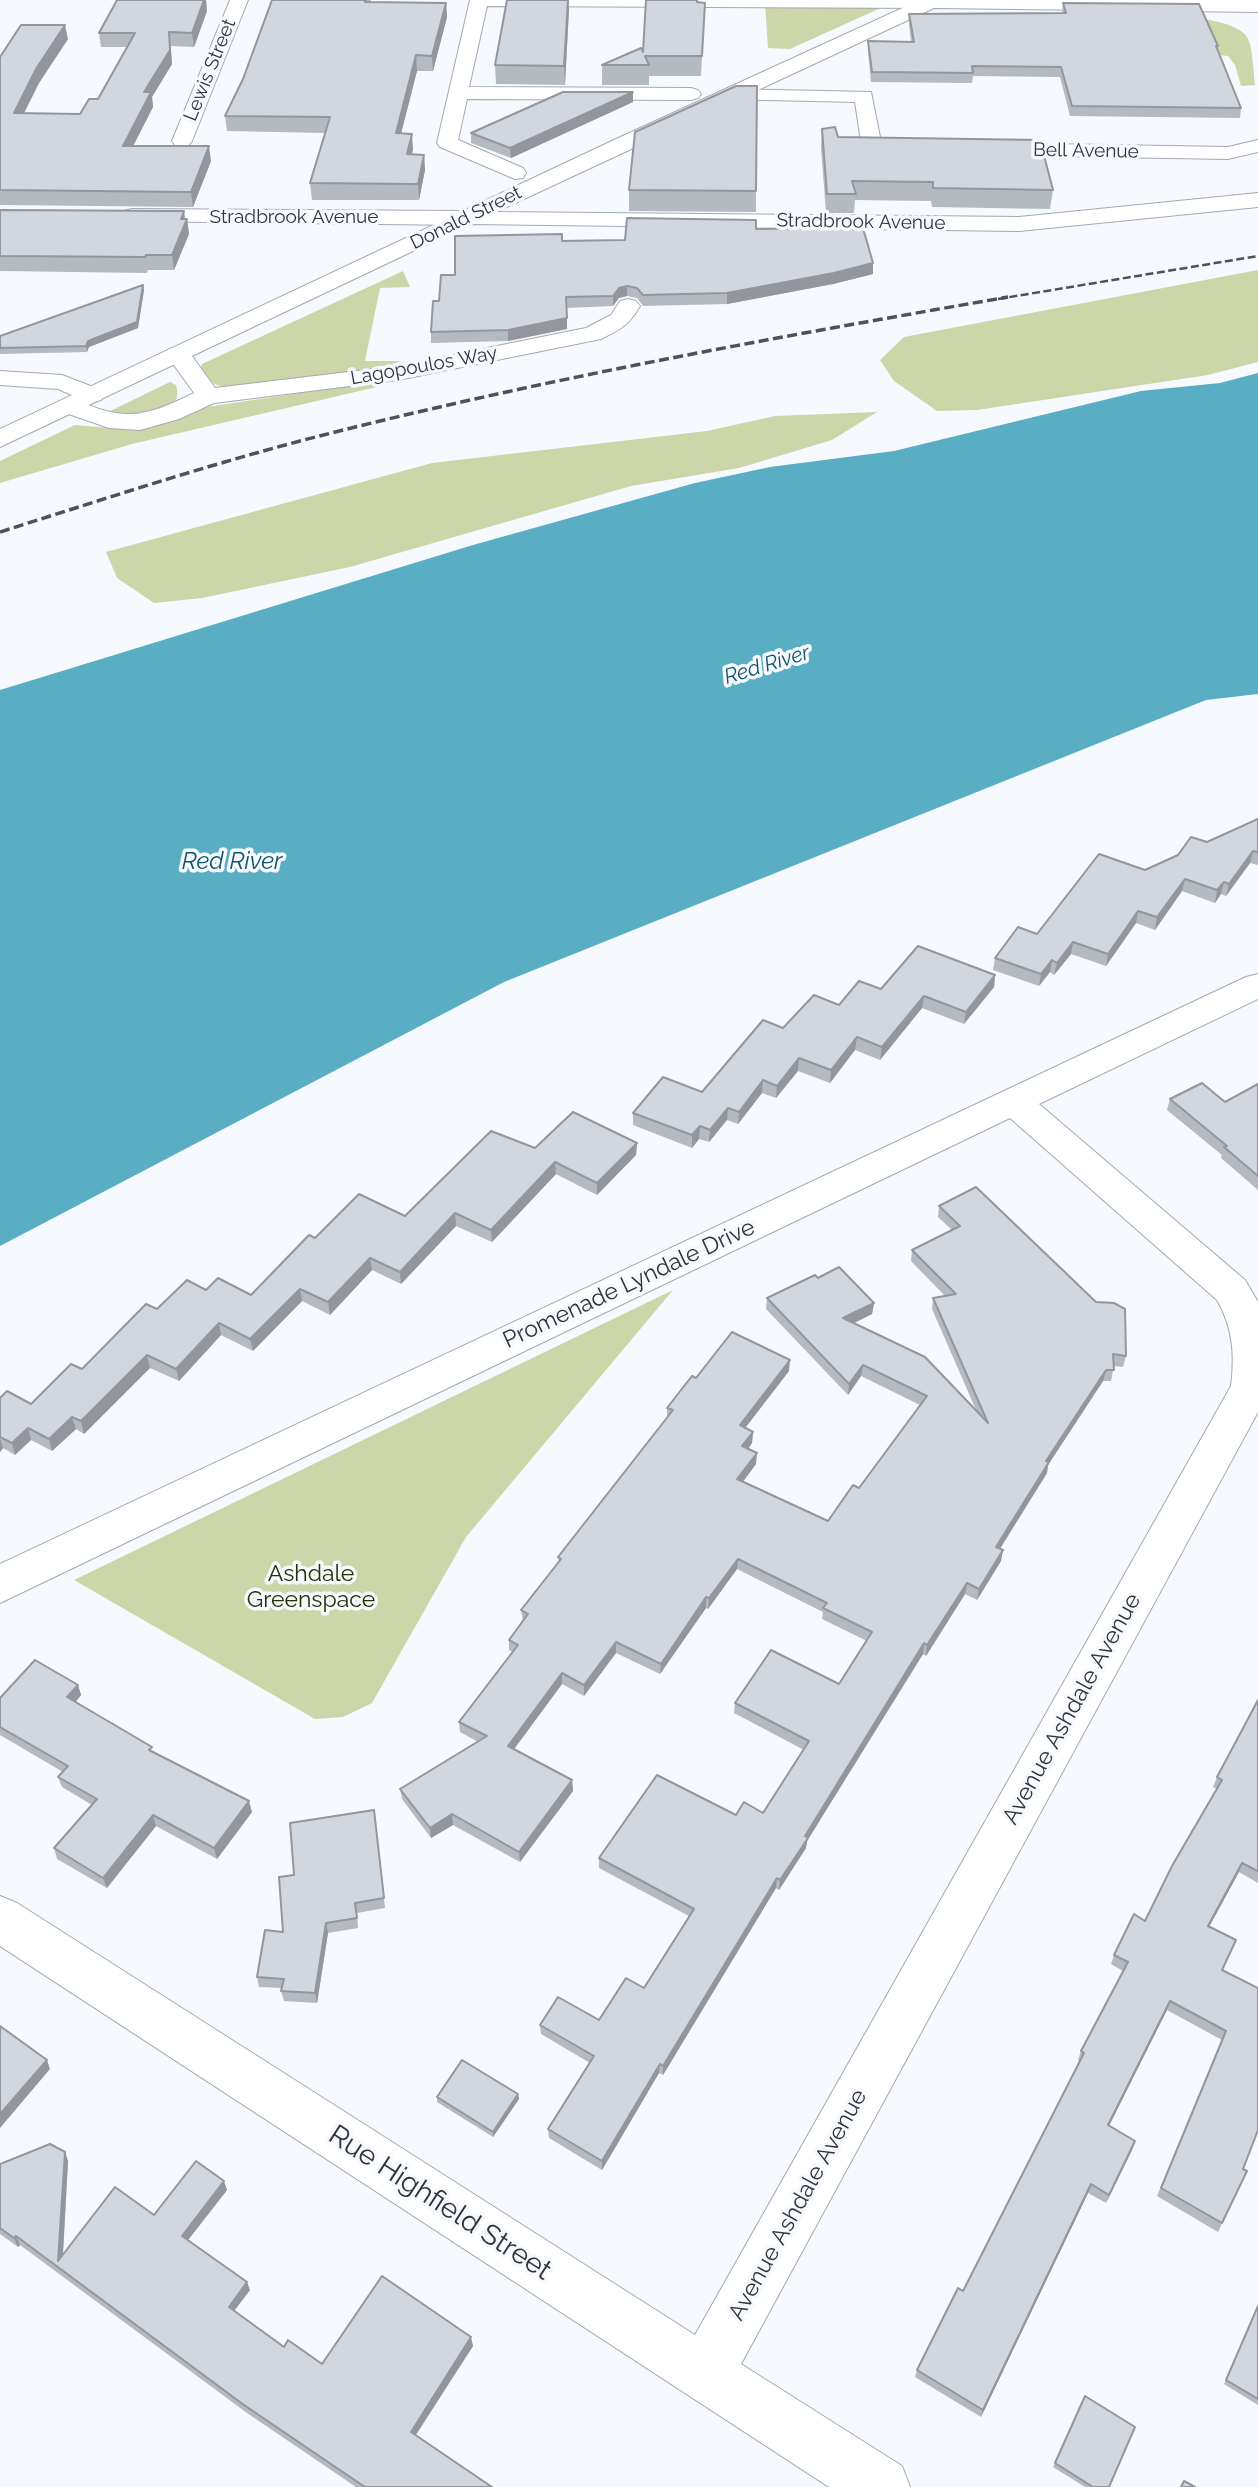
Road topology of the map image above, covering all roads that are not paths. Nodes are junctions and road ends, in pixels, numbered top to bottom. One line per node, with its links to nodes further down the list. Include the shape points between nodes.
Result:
1 (239, 0): 13 (street, Lewis Street)
2 (480, 0): 10 (street)
3 (487, 0): 4 (street)
4 (729, 1): 5 (street)
5 (897, 1): 6 (street); 11 (street, Donald Street)
6 (932, 1): 7 (street); 12 (street, Donald Street)
7 (1177, 5): 8 (street); 9 (street)
8 (1258, 6)
9 (1257, 26)
10 (460, 93): 11 (street); 17 (street, via 447,143)
11 (691, 94): 17 (street, Donald Street)
12 (728, 95): 15 (street, via 864,96 872,148); 21 (street, Donald Street)
13 (182, 141)
14 (1258, 146): 16 (street, Bell Avenue, via 1228,153)
15 (933, 149)
16 (971, 149)
17 (515, 173): 20 (street, Donald Street)
18 (1258, 200): 21 (street, Stradbrook Avenue, via 1019,224)
19 (112, 216): 20 (street, Stradbrook Avenue)
20 (419, 217): 21 (street, Stradbrook Avenue); 22 (street, Donald Street)
21 (464, 218): 24 (street, Donald Street)
22 (266, 288)
23 (628, 306): 27 (street, Lagopoulos Way, via 620,320 584,336 398,373)
24 (178, 354): 26 (street, Donald Street); 27 (street)
25 (0, 378): 26 (street)
26 (77, 389): 27 (street, Lagopoulos Way, via 113,423 132,424 173,413); 28 (street, Donald Street); 29 (street, Donald Street)
27 (208, 396)
28 (19, 401)
29 (0, 439)
30 (1258, 985): 31 (street, Promenade Lyndale Drive)
31 (1014, 1102): 32 (street, Promenade Lyndale Drive); 34 (street, Avenue Ashdale Avenue, via 1231,1290 1255,1336 1257,1367 1251,1387)
32 (0, 1585)
33 (0, 1919): 34 (street, Rue Highfield Street)
34 (705, 2374): 35 (street, Rue Highfield Street)
35 (881, 2487)

